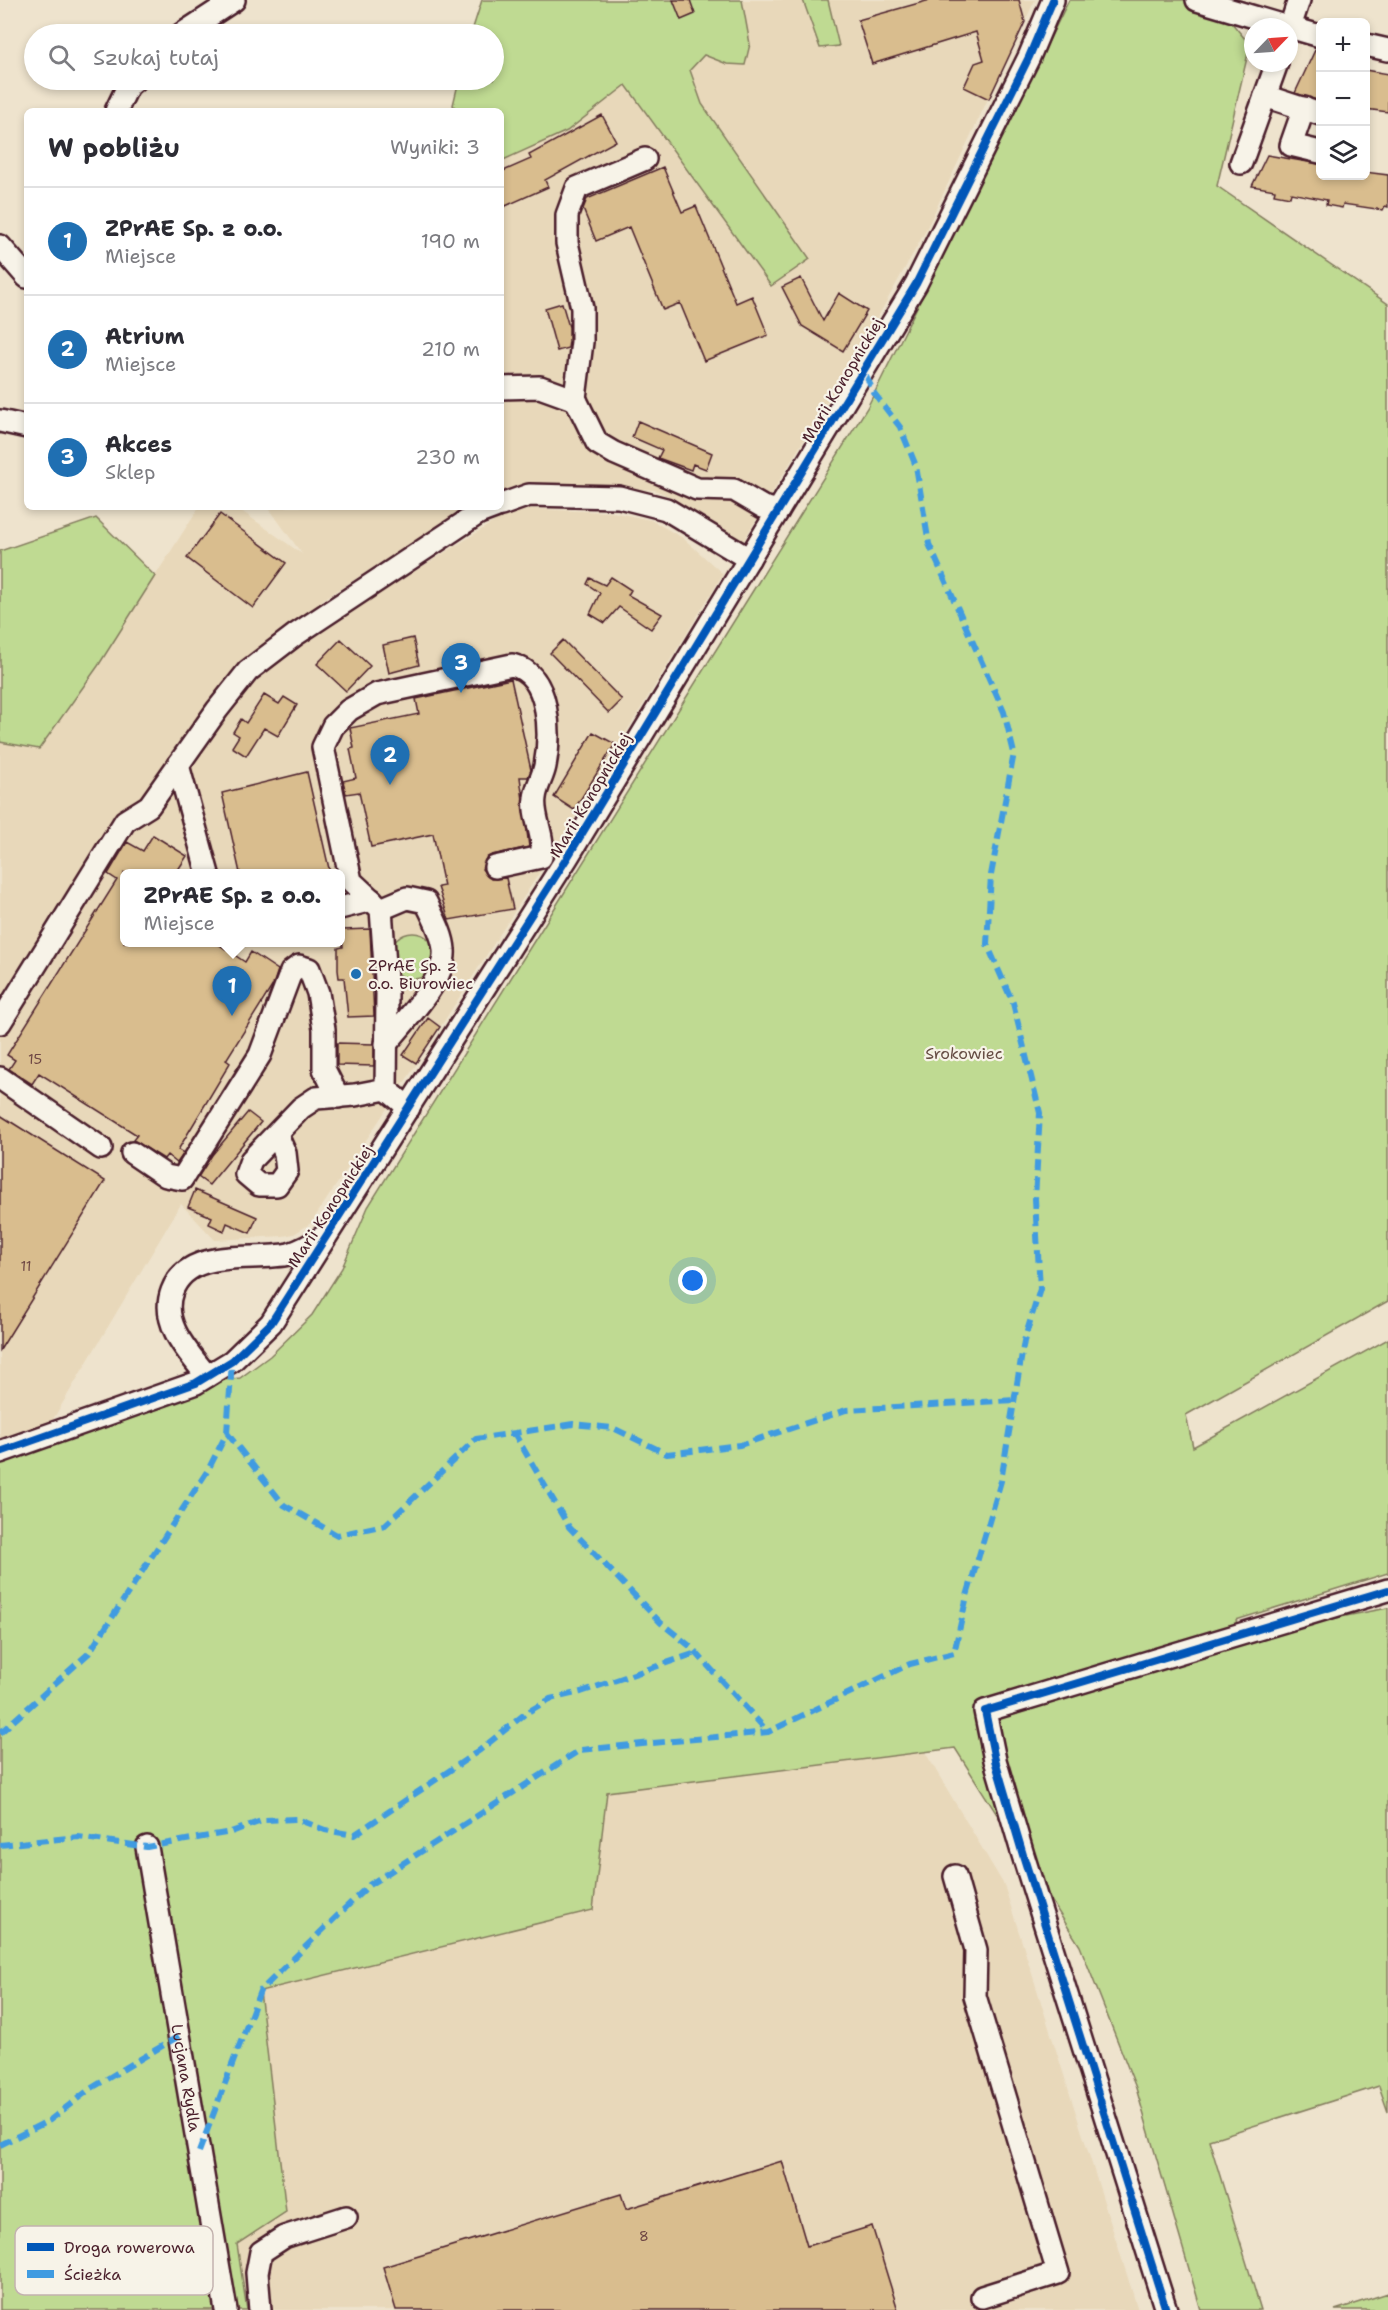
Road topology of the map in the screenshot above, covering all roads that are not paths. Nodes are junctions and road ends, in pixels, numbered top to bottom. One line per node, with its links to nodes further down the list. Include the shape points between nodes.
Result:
1 (234, 0): 7 (street)
2 (1053, 0): 28 (street, Marii Konopnickiej, via 1029,57 916,284)
3 (1197, 0): 5 (street)
4 (1299, 0): 6 (street)
5 (1256, 18)
6 (1293, 18)
7 (197, 24)
8 (1298, 30): 9 (street)
9 (1316, 35)
10 (1370, 46): 11 (street)
11 (1388, 50)
12 (1274, 72): 14 (street)
13 (126, 90): 15 (street)
14 (1266, 96): 16 (street); 19 (street)
15 (117, 108)
16 (1312, 111): 17 (street, via 1291,145)
17 (1316, 151)
18 (645, 159): 23 (street, via 577,188 567,215 567,243 582,308)
19 (1241, 163)
20 (0, 246): 21 (street)
21 (24, 274)
22 (504, 388): 23 (street, via 540,387)
23 (576, 400): 28 (street, via 597,443 614,453 697,489 734,490)
24 (0, 421): 25 (street)
25 (24, 426)
26 (504, 504): 29 (street, via 529,495 619,497 666,509)
27 (487, 510): 30 (street, via 295,635 248,671)
28 (778, 511): 29 (street, Marii Konopnickiej)
29 (748, 559): 40 (street, Marii Konopnickiej)
30 (178, 765): 32 (street); 35 (street, via 149,806 125,821)
31 (495, 867): 33 (street, via 541,857 543,848 535,798 545,764 542,697 530,673 512,666 377,694 349,710 333,726 323,747 351,881)
32 (207, 869)
33 (376, 905): 34 (street); 36 (street, via 387,994); 36 (street, via 407,898 426,902 444,951 436,979)
34 (345, 908)
35 (0, 1023)
36 (386, 1044): 38 (street)
37 (0, 1078): 42 (street)
38 (386, 1089): 39 (street); 40 (street)
39 (338, 1097): 41 (street, via 316,1098 301,1108); 43 (street, via 324,1069 324,1029 318,993 309,969 299,966 291,972 260,1055 182,1179 166,1176)
40 (409, 1108): 44 (street, Marii Konopnickiej)
41 (277, 1135)
42 (101, 1148)
43 (132, 1153)
44 (328, 1234): 45 (street, Marii Konopnickiej, via 271,1323 253,1344); 45 (street, via 307,1248 288,1254 212,1261 196,1264 184,1272 169,1299 173,1329)
45 (207, 1376): 46 (street, Marii Konopnickiej, via 162,1397)
46 (0, 1452)
47 (1388, 1590): 56 (street, via 986,1711 994,1760)
48 (147, 1846): 51 (street, Lucjana Rydla)
49 (955, 1876): 53 (street, via 976,1950 975,1996 1058,2273)
50 (346, 2217): 55 (street, via 284,2237 261,2252 257,2273)
51 (212, 2226)
52 (213, 2234): 54 (street, Lucjana Rydla)
53 (982, 2297)
54 (226, 2310)
55 (260, 2310)
56 (1166, 2310)

